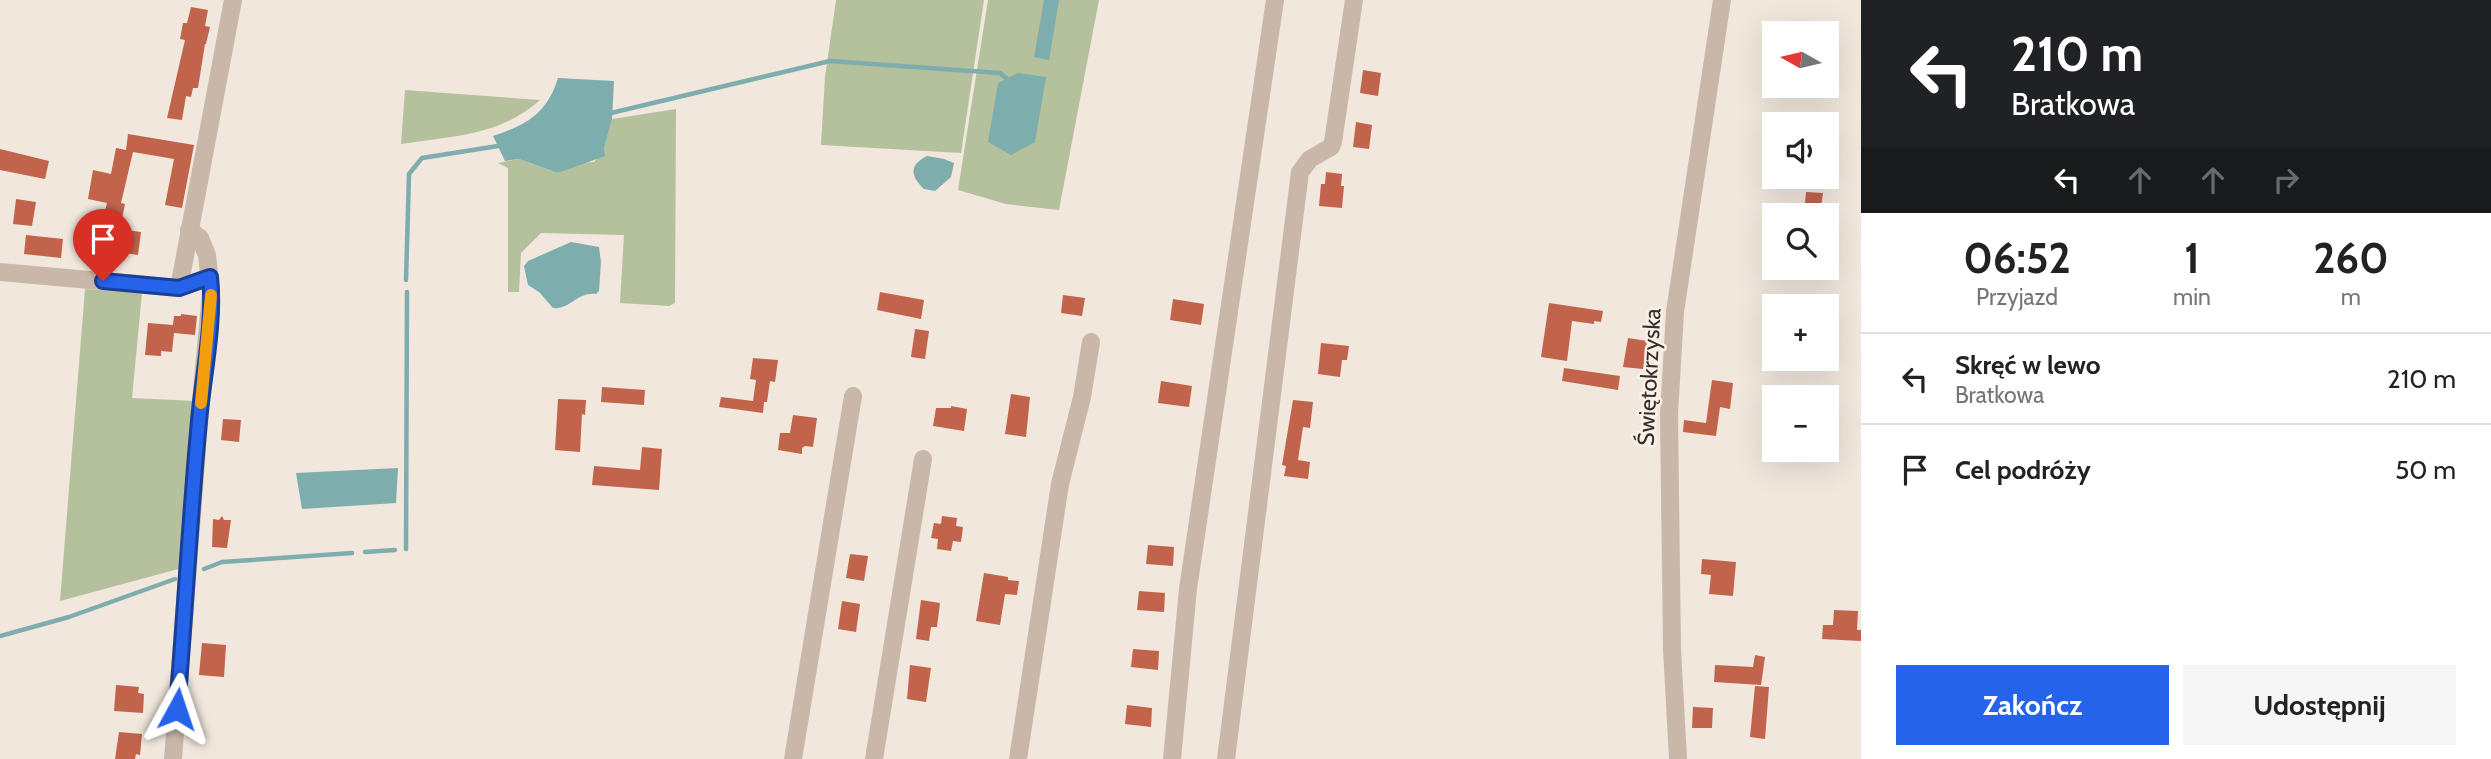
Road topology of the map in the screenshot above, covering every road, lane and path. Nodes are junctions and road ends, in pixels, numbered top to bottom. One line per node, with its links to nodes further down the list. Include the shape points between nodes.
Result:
1 (233, 0): 5 (street)
2 (1275, 0): 16 (street, via 1190,576)
3 (1354, 0): 17 (street, via 1333,142 1300,172)
4 (1722, 0): 18 (street, Świętokrzyska, via 1677,298 1669,414)
5 (189, 230): 7 (street, via 200,238); 8 (street)
6 (0, 272): 8 (street)
7 (210, 277): 8 (street); 12 (street)
8 (179, 288)
9 (1091, 342): 15 (street, via 1060,484)
10 (853, 396): 13 (street)
11 (923, 459): 14 (street)
12 (173, 759)
13 (793, 759)
14 (874, 759)
15 (1018, 759)
16 (1172, 759)
17 (1226, 759)
18 (1678, 759)

